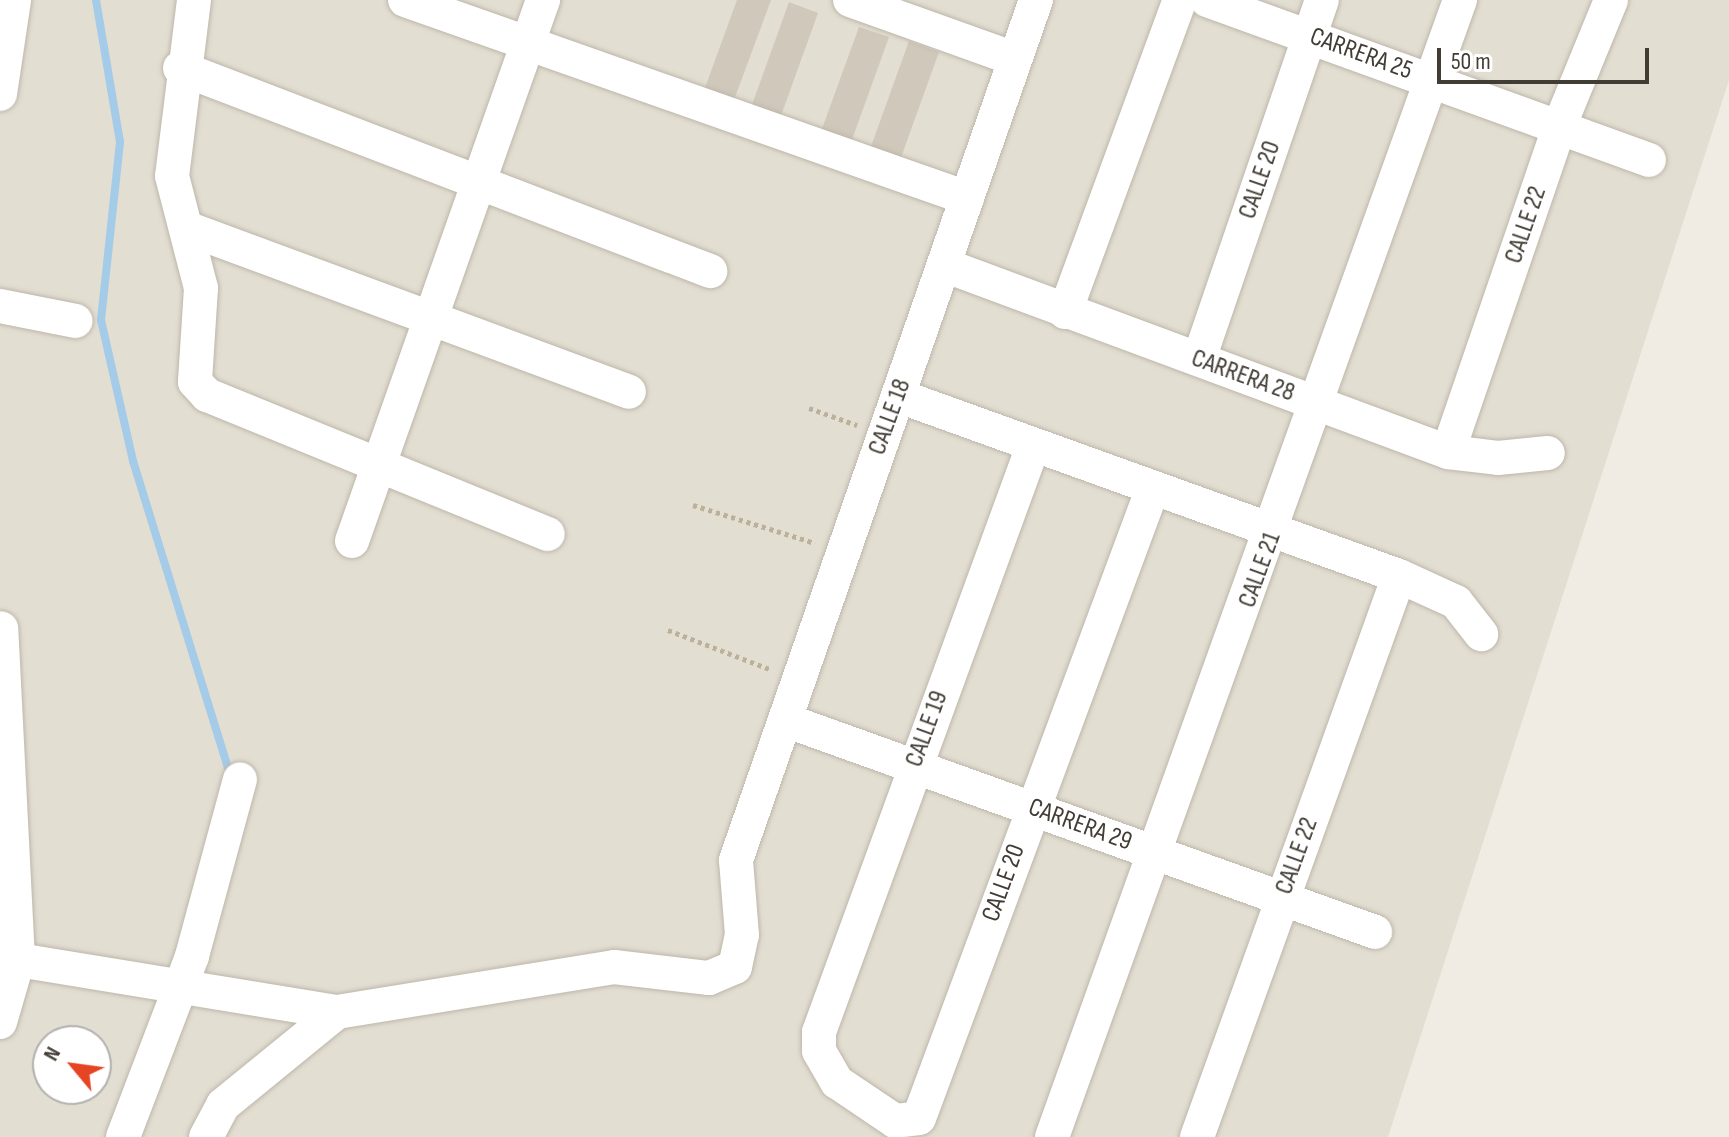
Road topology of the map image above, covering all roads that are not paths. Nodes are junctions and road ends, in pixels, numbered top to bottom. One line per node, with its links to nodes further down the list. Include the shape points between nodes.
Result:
1 (14, 0): 17 (street)
2 (194, 0): 15 (street)
3 (405, 0): 13 (street)
4 (543, 0): 13 (street)
5 (850, 0): 14 (street)
6 (1036, 0): 14 (street, CALLE 18)
7 (1180, 0): 26 (street)
8 (1207, 0): 12 (street, CARRERA 25)
9 (1322, 0): 12 (street, CALLE 20)
10 (1460, 0): 16 (street, CALLE 21)
11 (1611, 0): 18 (street, CALLE 22)
12 (1310, 35): 16 (street, CARRERA 25); 29 (street, CALLE 20)
13 (527, 45): 20 (street); 21 (street)
14 (1015, 59): 21 (street, CALLE 18)
15 (180, 68): 20 (street); 22 (street, via 172,176)
16 (1431, 80): 18 (street, CARRERA 25); 32 (street, CALLE 21)
17 (0, 94)
18 (1559, 127): 19 (street, CARRERA 25); 34 (street, CALLE 22)
19 (1649, 160)
20 (478, 185): 24 (street); 28 (street)
21 (967, 198): 23 (street, CALLE 18)
22 (189, 229): 28 (street); 36 (street, via 201,288 193,358 201,390)
23 (944, 265): 26 (street, CARRERA 28); 31 (street, CALLE 18)
24 (710, 271)
25 (0, 306): 27 (street)
26 (1065, 312): 29 (street, CARRERA 28)
27 (76, 321)
28 (429, 321): 30 (street); 36 (street)
29 (1199, 359): 32 (street, CARRERA 28)
30 (629, 392)
31 (899, 396): 33 (street); 44 (street, CALLE 18)
32 (1319, 403): 34 (street, CARRERA 28); 38 (street, CALLE 21)
33 (1033, 446): 37 (street); 45 (street, CALLE 19)
34 (1448, 452): 35 (street, CARRERA 28, via 1498,458)
35 (1548, 453)
36 (379, 463): 39 (street); 40 (street)
37 (1152, 490): 38 (street); 47 (street, CALLE 20)
38 (1275, 532): 41 (street); 48 (street, CALLE 21)
39 (548, 534)
40 (352, 541)
41 (1399, 576): 43 (street, via 1456,602); 49 (street, CALLE 22)
42 (1, 628): 51 (street)
43 (1481, 634)
44 (785, 720): 45 (street, CARRERA 29); 53 (street, CALLE 18, via 736,860 742,952 722,976 614,967)
45 (913, 766): 47 (street, CARRERA 29); 54 (street, CALLE 19)
46 (240, 779): 52 (street)
47 (1032, 807): 48 (street, CARRERA 29); 54 (street, CALLE 20, via 914,1123 870,1110 837,1082 819,1051)
48 (1156, 853): 49 (street, CARRERA 29); 58 (street, CALLE 21)
49 (1282, 898): 50 (street, CARRERA 29); 59 (street, CALLE 22)
50 (1375, 932)
51 (9, 958): 52 (street); 55 (street)
52 (178, 984): 53 (street); 56 (street)
53 (337, 1012): 57 (street, via 223,1105)
54 (823, 1013)
55 (0, 1022)
56 (123, 1137)
57 (206, 1137)
58 (1052, 1137)
59 (1197, 1137)

